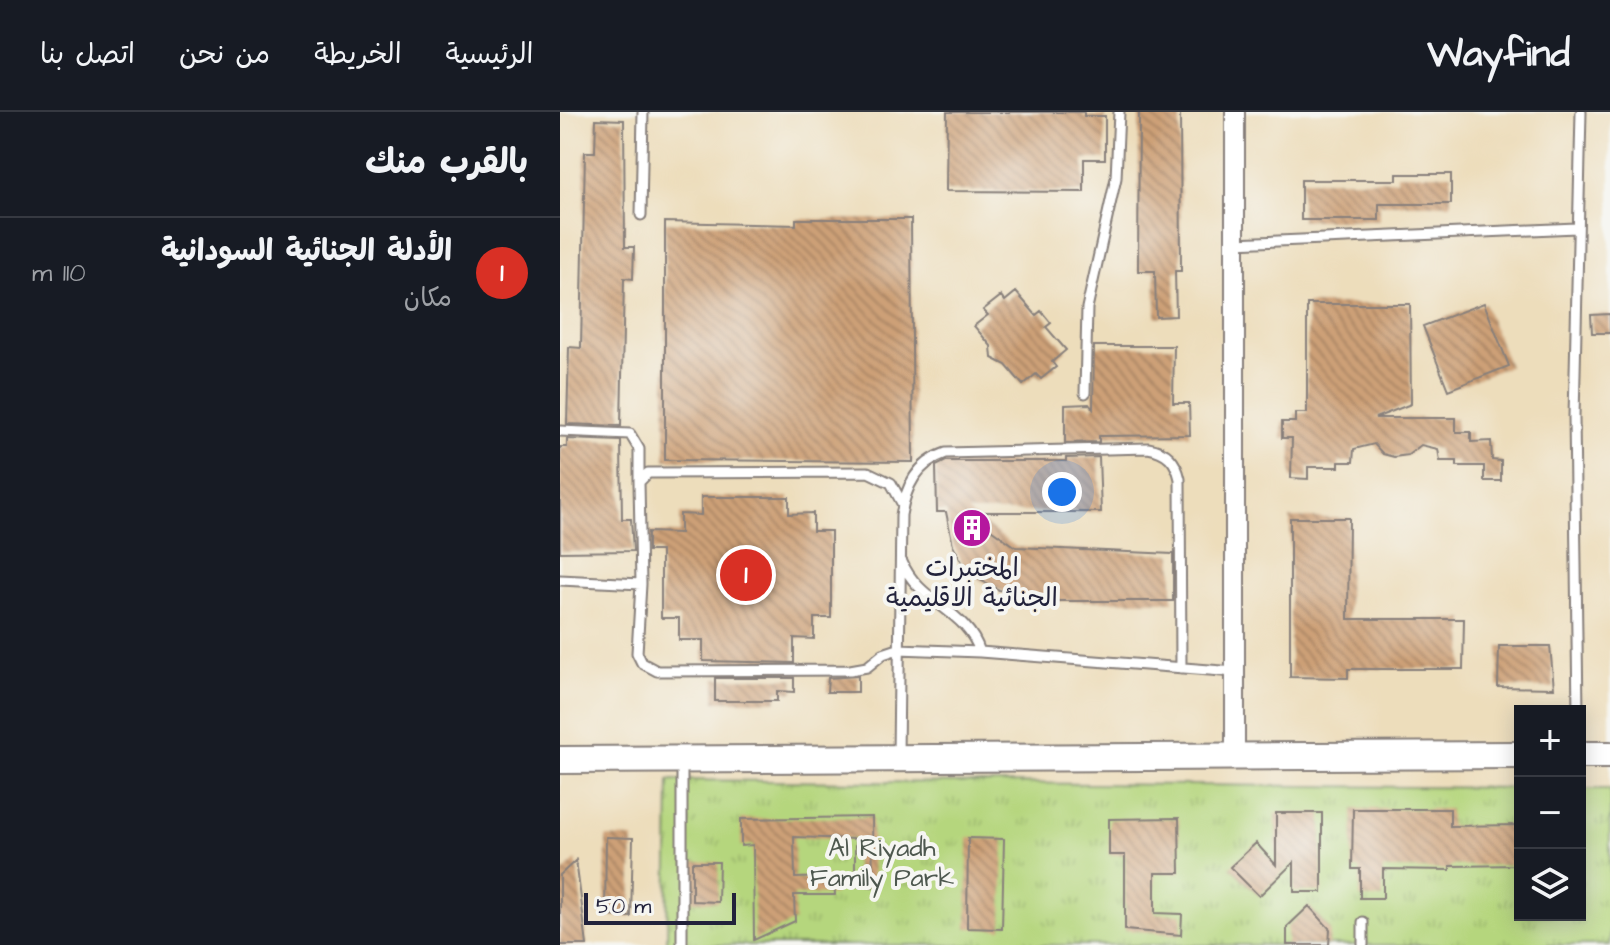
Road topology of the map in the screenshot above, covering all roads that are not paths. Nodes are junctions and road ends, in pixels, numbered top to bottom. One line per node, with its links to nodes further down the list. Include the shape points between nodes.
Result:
1 (643, 112): 5 (lane)
2 (1119, 112): 8 (lane, via 1116,178 1087,308)
3 (1235, 112): 7 (street)
4 (1581, 112): 6 (lane)
5 (641, 215)
6 (1576, 228): 7 (lane); 19 (lane)
7 (1234, 243): 18 (street)
8 (1085, 393)
9 (560, 431): 10 (lane, via 630,434 639,449)
10 (639, 482): 11 (lane, via 653,471 868,472 891,483); 14 (lane)
11 (903, 505): 12 (lane); 17 (lane, via 922,464 955,451 1148,448 1166,454 1180,479)
12 (900, 555): 15 (lane); 16 (lane, via 915,585 964,622)
13 (560, 580): 14 (lane)
14 (641, 584): 15 (lane, via 637,653 652,670 818,673 867,667)
15 (898, 649): 16 (lane); 24 (lane)
16 (980, 652): 17 (lane)
17 (1181, 668): 18 (lane)
18 (1235, 672): 23 (street)
19 (1578, 705)
20 (1514, 755): 23 (street)
21 (1586, 755): 22 (street)
22 (1610, 755)
23 (1235, 757): 24 (street)
24 (898, 758): 26 (street)
25 (560, 760): 26 (street)
26 (682, 760): 28 (lane)
27 (1363, 922): 29 (lane)
28 (682, 945)
29 (1363, 945)

